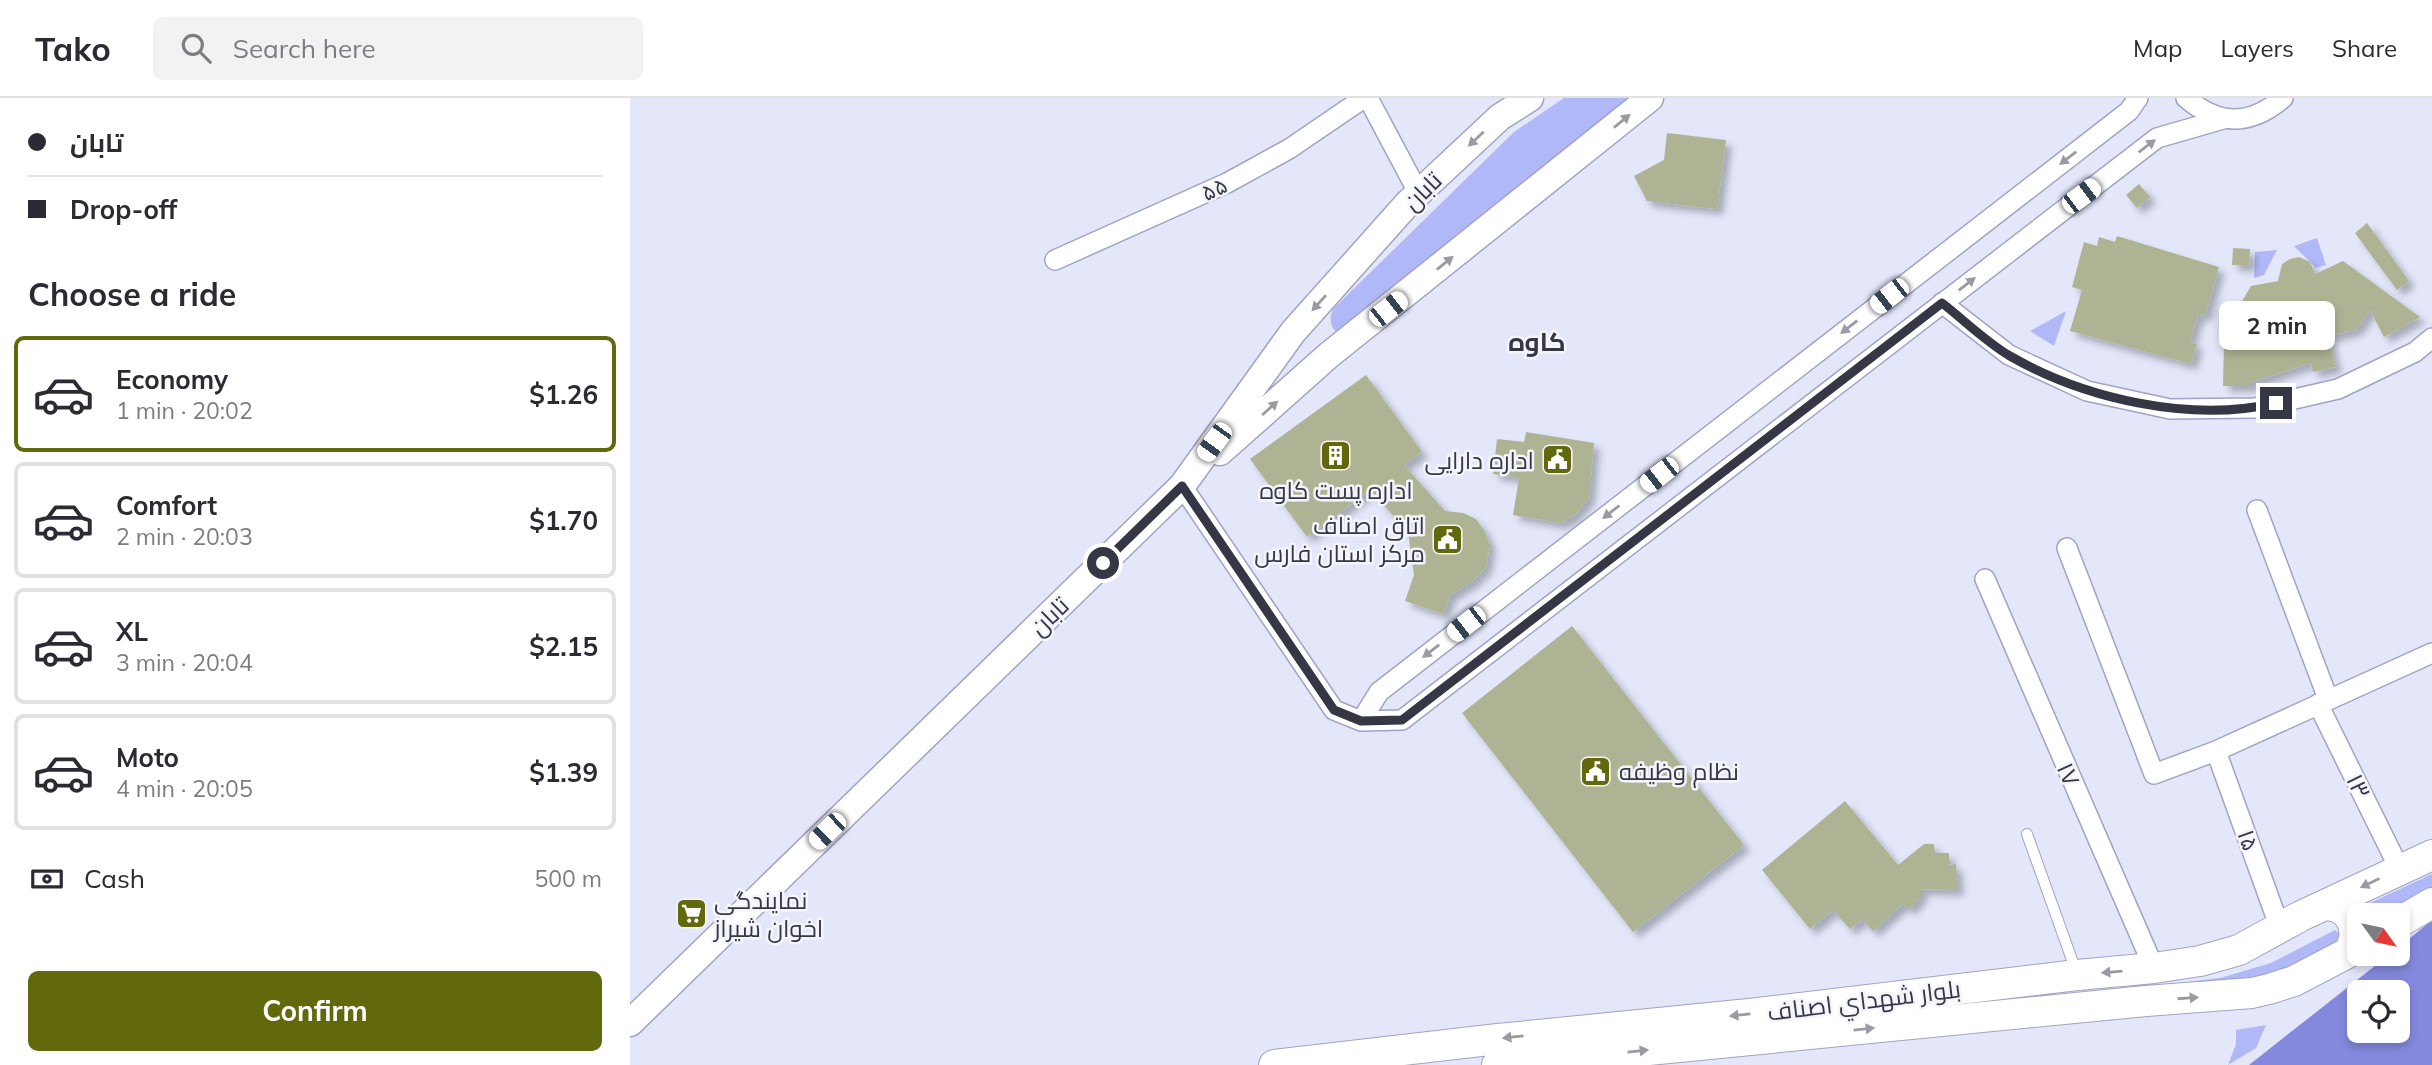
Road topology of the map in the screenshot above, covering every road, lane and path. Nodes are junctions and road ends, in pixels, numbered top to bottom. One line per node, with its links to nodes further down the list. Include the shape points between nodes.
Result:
1 (1366, 98): 8 (street); 9 (street, ۵۵, via 1227,183)
2 (1530, 98): 8 (street, تابان, one-way to 8, via 1500,117)
3 (1650, 98): 12 (street, one-way to 3, via 1329,355)
4 (2138, 98): 18 (street, one-way to 18, via 2129,111 1379,692)
5 (2186, 98): 7 (street, via 2201,111)
6 (2283, 98): 7 (street, via 2267,111 2245,119)
7 (2222, 119): 10 (street, one-way to 7, via 2157,138)
8 (1418, 192): 12 (street, تابان, one-way to 12, via 1293,332)
9 (1055, 260)
10 (1942, 303): 11 (street, via 2009,355 2031,366 2087,391 2170,409 2255,408 2338,389 2415,352); 18 (street, via 1402,720)
11 (2432, 338)
12 (1182, 486): 18 (street, via 1334,710); 31 (street, تابان)
13 (2257, 510): 17 (street, ۱۳)
14 (2067, 548): 19 (street, via 2154,774)
15 (1984, 579): 29 (street, ۱۷)
16 (2432, 653): 17 (street)
17 (2323, 702): 19 (street); 22 (street, ۱۳)
18 (1361, 721)
19 (2216, 751): 27 (street, ۱۵)
20 (2027, 834): 30 (lane)
21 (2432, 855): 22 (main road, بلوار شهداي اصناف)
22 (2399, 868): 24 (main road, بلوار شهداي اصناف, one-way to 24)
23 (2432, 903): 26 (main road)
24 (2325, 905): 25 (main road); 27 (main road, بلوار شهداي اصناف)
25 (2347, 915)
26 (2410, 916)
27 (2280, 929): 29 (main road, بلوار شهداي اصناف, via 2239,950)
28 (2347, 953): 33 (main road, بلوار شهداي اصناف, one-way to 28, via 2252,993 2294,981)
29 (2154, 968): 30 (main road, بلوار شهداي اصناف, one-way to 30)
30 (2077, 975): 32 (main road, بلوار شهداي اصناف, one-way to 32)
31 (630, 1023)
32 (1274, 1065)
33 (1497, 1065)

